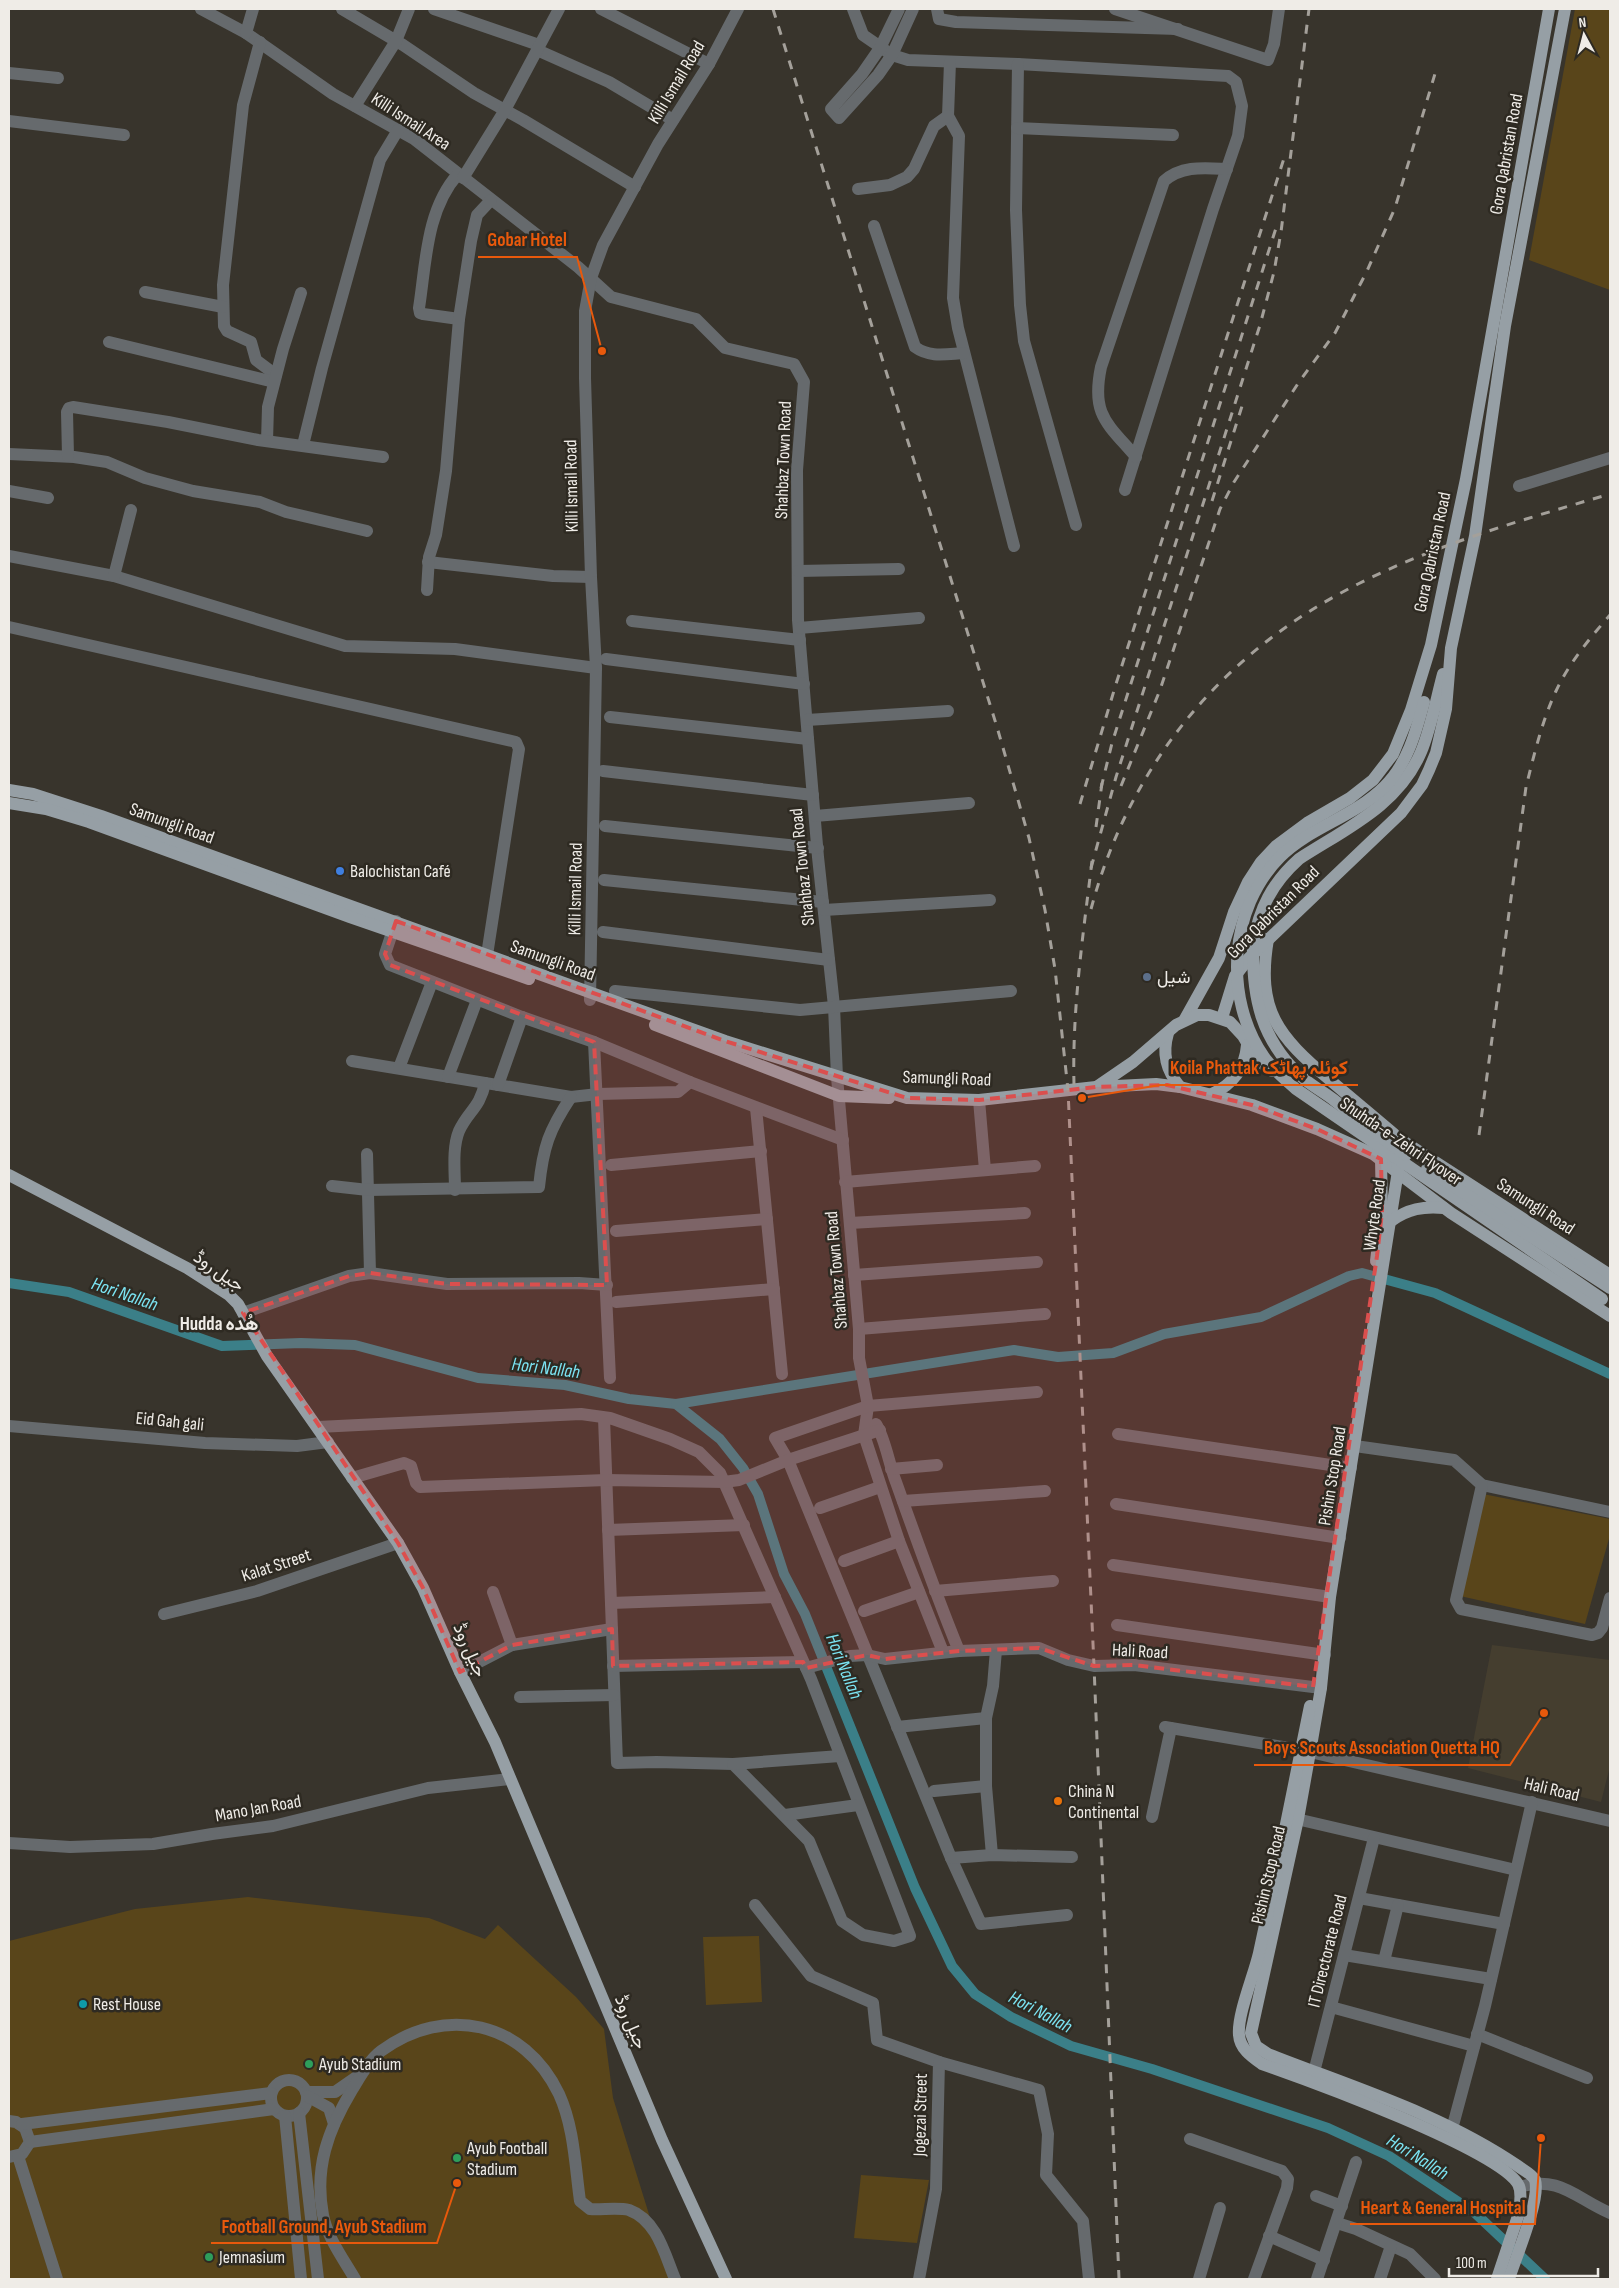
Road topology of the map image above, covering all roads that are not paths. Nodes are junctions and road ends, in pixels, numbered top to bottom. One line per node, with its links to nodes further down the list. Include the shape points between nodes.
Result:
1 (202, 9): 18 (street, Killi Ismail Area)
2 (253, 9): 18 (street)
3 (342, 9): 19 (street)
4 (409, 9): 19 (street)
5 (434, 9): 21 (street)
6 (559, 9): 21 (street)
7 (601, 9): 25 (street)
8 (738, 9): 25 (street, Killi Ismail Road)
9 (853, 9): 22 (street, via 863,35)
10 (898, 9): 22 (street)
11 (913, 9): 23 (street)
12 (937, 9): 17 (street, via 939,19 956,22)
13 (1115, 9): 17 (street)
14 (1279, 9): 17 (street, via 1268,60)
15 (1549, 9): 79 (main road, Gora Qabristan Road, via 1466,479)
16 (1565, 9): 80 (main road, Gora Qabristan Road, via 1506,326 1475,536)
17 (1178, 29)
18 (246, 33): 20 (street, Killi Ismail Area)
19 (396, 41): 29 (street); 30 (street)
20 (260, 42): 29 (street, Killi Ismail Area); 47 (street, via 243,105)
21 (538, 48): 30 (street); 32 (street, via 610,82)
22 (880, 48): 23 (street); 23 (street, via 835,114 878,75)
23 (892, 55): 24 (street, via 908,60)
24 (950, 62): 26 (street); 31 (street)
25 (708, 64): 32 (street, Killi Ismail Road)
26 (1018, 64): 34 (street); 38 (street, via 1228,76 1236,82 1242,106 1238,136)
27 (9, 73): 28 (street)
28 (58, 78)
29 (354, 106): 35 (street, Killi Ismail Area)
30 (505, 110): 39 (street); 40 (street)
31 (948, 116): 41 (street, via 934,126 907,177 890,185); 50 (street, via 959,136 953,298)
32 (673, 120): 40 (street, Killi Ismail Road)
33 (9, 121): 37 (street)
34 (1017, 128): 36 (street); 65 (street, via 1018,248 1024,341)
35 (398, 130): 39 (street, Killi Ismail Area); 54 (street, via 380,160)
36 (1173, 135)
37 (124, 136)
38 (1228, 169): 58 (street, via 1212,209); 58 (street, via 1184,170 1164,180 1101,367 1099,409 1104,421)
39 (460, 176): 42 (street, Killi Ismail Area); 48 (street, via 447,186 441,197 424,260 418,308 423,314)
40 (634, 187): 44 (street, Killi Ismail Road, via 603,245)
41 (858, 189)
42 (491, 200): 44 (street, Killi Ismail Area); 48 (street, via 477,215)
43 (874, 226): 50 (street, via 915,347 933,355)
44 (592, 278): 51 (street, Killi Ismail Area, via 611,296 696,319 725,348 794,364); 73 (street, Killi Ismail Road, via 585,311)
45 (145, 292): 47 (street)
46 (301, 293): 52 (street)
47 (223, 307): 52 (street, via 224,326 252,342 256,360)
48 (459, 320): 69 (street, via 446,471 436,535)
49 (109, 342): 52 (street)
50 (964, 352): 67 (street)
51 (801, 372): 71 (street, Shahbaz Town Road, via 804,382 797,470)
52 (275, 379): 53 (street, via 268,407)
53 (266, 441): 54 (street); 56 (street, via 73,407 67,412)
54 (303, 445): 57 (street)
55 (9, 454): 56 (street)
56 (68, 456): 66 (street, via 107,462 144,478 193,491 260,502 286,512)
57 (383, 457)
58 (1136, 458): 62 (street)
59 (1610, 458): 60 (street)
60 (1519, 486)
61 (9, 490): 63 (street)
62 (1125, 490)
63 (48, 498)
64 (131, 510): 72 (street)
65 (1076, 525)
66 (367, 531)
67 (1014, 546)
68 (9, 556): 72 (street)
69 (428, 562): 73 (street); 74 (street)
70 (899, 569): 71 (street)
71 (798, 571): 78 (street, Shahbaz Town Road)
72 (114, 576): 81 (street, via 345,646 455,649)
73 (590, 577): 81 (street, Killi Ismail Road)
74 (427, 590)
75 (919, 618): 78 (street)
76 (632, 621): 78 (street)
77 (9, 627): 102 (street, via 516,742 519,749)
78 (800, 634): 82 (street, Shahbaz Town Road)
79 (1431, 645): 83 (main road, Shuhda-e-Zehri Flyover); 112 (main road, Gora Qabristan Road, via 1411,710 1393,754 1373,780 1350,798 1307,823 1260,862 1234,912 1216,964)
80 (1451, 648): 83 (main road, Shuhda-e-Zehri Flyover); 101 (main road, Gora Qabristan Road, via 1446,708 1436,753 1422,785 1401,813)
81 (601, 664): 82 (street); 107 (street, Killi Ismail Road)
82 (804, 684): 86 (street, Shahbaz Town Road)
83 (1429, 702): 156 (main road, Shuhda-e-Zehri Flyover, bridge, via 1420,753 1398,790 1359,822 1298,859 1270,892 1257,923 1253,944 1257,1003 1266,1032 1282,1057 1303,1078 1405,1154); 160 (main road, Shuhda-e-Zehri Flyover, bridge, via 1400,766 1384,787 1295,844 1265,873 1245,910 1240,928 1237,962 1242,1004 1264,1057 1296,1090)
84 (948, 711): 86 (street)
85 (610, 717): 87 (street)
86 (807, 720): 87 (street, Shahbaz Town Road)
87 (808, 739): 90 (street, Shahbaz Town Road)
88 (603, 771): 90 (street)
89 (9, 790): 99 (main road, Samungli Road, via 70,805)
90 (813, 795): 93 (street, Shahbaz Town Road)
91 (9, 803): 99 (main road, Samungli Road, via 46,809 89,822)
92 (969, 803): 93 (street)
93 (815, 816): 95 (street, Shahbaz Town Road)
94 (605, 826): 95 (street)
95 (818, 848): 98 (street, Shahbaz Town Road)
96 (604, 880): 98 (street)
97 (990, 900): 98 (street)
98 (824, 906): 103 (street, Shahbaz Town Road)
99 (394, 926): 102 (main road, Samungli Road); 104 (street, via 385,954 390,966); 107 (main road, Samungli Road)
100 (603, 932): 103 (street)
101 (1268, 940): 111 (main road, Gora Qabristan Road, via 1248,958 1235,976); 131 (main road, via 1264,988 1278,1028 1297,1052)
102 (487, 954): 107 (main road, Samungli Road)
103 (829, 960): 109 (street, Shahbaz Town Road)
104 (432, 982): 108 (street); 117 (street)
105 (1011, 990): 109 (street)
106 (615, 991): 109 (street, via 800,1010)
107 (590, 996): 119 (main road, Samungli Road); 126 (main road)
108 (477, 1000): 110 (street); 118 (street)
109 (834, 1006): 119 (street, Shahbaz Town Road)
110 (522, 1017): 114 (street); 121 (street)
111 (1222, 1018): 112 (main road, via 1203,1015); 115 (main road, Samungli Road, via 1237,1029)
112 (1185, 1019): 113 (main road, Samungli Road)
113 (1168, 1033): 122 (main road, Samungli Road); 123 (main road, via 1165,1044 1167,1068)
114 (594, 1042): 120 (street); 124 (street)
115 (1247, 1045): 125 (main road, via 1246,1056 1237,1075); 131 (main road, Samungli Road, via 1256,1058 1280,1078)
116 (352, 1061): 117 (street)
117 (399, 1068): 118 (street)
118 (448, 1077): 121 (street)
119 (837, 1077): 126 (street, Shahbaz Town Road); 128 (main road, Samungli Road)
120 (690, 1082): 124 (street, via 678,1092); 130 (street)
121 (491, 1084): 127 (street); 144 (street, via 459,1131)
122 (1096, 1087): 123 (main road, Samungli Road, via 1149,1084); 129 (main road, Samungli Road)
123 (1180, 1087): 125 (main road, Samungli Road)
124 (598, 1094): 127 (street); 155 (street)
125 (1212, 1094): 135 (main road, Samungli Road, via 1317,1129)
126 (839, 1096): 128 (main road); 132 (street, Shahbaz Town Road)
127 (572, 1097): 144 (street, via 554,1123 542,1157 539,1187)
128 (907, 1098): 129 (main road, Samungli Road)
129 (979, 1100): 138 (street)
130 (756, 1108): 132 (street); 133 (street)
131 (1394, 1134): 139 (main road, Whyte Road); 154 (main road, Samungli Road)
132 (842, 1140): 141 (street, Shahbaz Town Road)
133 (761, 1152): 136 (street); 147 (street)
134 (368, 1154): 143 (street)
135 (1381, 1159): 139 (main road, Samungli Road); 158 (main road, Whyte Road, via 1382,1212)
136 (612, 1165)
137 (1035, 1166): 138 (street)
138 (985, 1170): 141 (street)
139 (1398, 1171): 145 (main road, Samungli Road); 148 (main road, Whyte Road)
140 (9, 1175): 161 (main road, جیل روڈ, via 187,1268 230,1295)
141 (846, 1182): 149 (street, Shahbaz Town Road)
142 (332, 1186): 143 (street)
143 (368, 1190): 144 (street); 152 (street)
144 (455, 1190)
145 (1446, 1208): 148 (main road, via 1416,1208); 163 (main road, Samungli Road)
146 (1025, 1213): 149 (street)
147 (767, 1219): 150 (street); 157 (street)
148 (1391, 1222): 158 (main road, Whyte Road)
149 (850, 1223): 153 (street, Shahbaz Town Road)
150 (616, 1231)
151 (1037, 1262): 153 (street)
152 (370, 1273): 155 (street, via 447,1284); 161 (street, via 349,1276)
153 (854, 1275): 164 (street, Shahbaz Town Road)
154 (1610, 1275)
155 (607, 1285): 166 (street)
156 (1610, 1288)
157 (774, 1289): 159 (street); 165 (street)
158 (1374, 1300): 176 (main road, Pishin Stop Road); 179 (main road, Pishin Stop Road)
159 (616, 1302)
160 (1606, 1302)
161 (244, 1313): 171 (main road, جیل روڈ, via 267,1356)
162 (1045, 1314): 164 (street)
163 (1610, 1316)
164 (859, 1328): 168 (street, Shahbaz Town Road, via 859,1358)
165 (782, 1374)
166 (610, 1378)
167 (1038, 1392): 168 (street)
168 (868, 1410): 172 (street); 174 (street); 177 (street, via 775,1438)
169 (604, 1418): 171 (street, via 581,1414); 182 (street); 183 (street, via 699,1452 720,1473)
170 (9, 1426): 175 (street, Eid Gah gali, via 205,1443 297,1446)
171 (318, 1428): 175 (main road, جیل روڈ)
172 (880, 1430): 174 (street); 180 (street)
173 (1118, 1434): 179 (street)
174 (864, 1435): 177 (street); 185 (street)
175 (328, 1442): 181 (main road, جیل روڈ)
176 (1355, 1446): 179 (main road, Pishin Stop Road); 184 (street, via 1454,1460)
177 (788, 1460): 183 (street, via 738,1480); 214 (street)
178 (937, 1465): 180 (street)
179 (1347, 1467): 193 (main road, Pishin Stop Road)
180 (891, 1469): 187 (street)
181 (352, 1478): 182 (street, via 404,1463 410,1466 420,1486); 195 (main road, جیل روڈ)
182 (606, 1480): 183 (street); 192 (street)
183 (724, 1482): 191 (street)
184 (1482, 1485): 190 (street); 204 (street, via 1456,1600 1461,1608 1592,1635 1602,1628)
185 (880, 1487): 189 (street); 194 (street)
186 (1045, 1491): 187 (street)
187 (903, 1501): 199 (street)
188 (1116, 1504): 193 (street)
189 (820, 1508)
190 (1610, 1512)
191 (744, 1524): 192 (street); 203 (street)
192 (608, 1530): 205 (street)
193 (1336, 1538): 202 (main road, Pishin Stop Road)
194 (899, 1541): 196 (street); 201 (street)
195 (398, 1543): 207 (street, Kalat Street, via 257,1591); 218 (main road, جیل روڈ, via 423,1588)
196 (844, 1561)
197 (1113, 1565): 202 (street)
198 (1053, 1581): 199 (street)
199 (935, 1591): 212 (street)
200 (493, 1592): 210 (street)
201 (919, 1592): 206 (street); 213 (street)
202 (1327, 1596): 215 (main road, Pishin Stop Road)
203 (775, 1597): 205 (street); 216 (street)
204 (1610, 1598)
205 (611, 1603): 209 (street)
206 (864, 1611)
207 (164, 1614)
208 (1117, 1625): 215 (street)
209 (612, 1629): 210 (street); 217 (street)
210 (512, 1645): 218 (street)
211 (996, 1650): 212 (street, Hali Road); 219 (street, Hali Road, via 1039,1648 1094,1666 1134,1666); 222 (street)
212 (959, 1651): 213 (street, Hali Road)
213 (943, 1652): 214 (street, Hali Road, via 885,1659)
214 (867, 1655): 216 (street, Hali Road); 223 (street)
215 (1321, 1655): 219 (main road, Pishin Stop Road)
216 (808, 1665): 217 (street, Hali Road); 225 (street)
217 (613, 1666): 220 (street)
218 (460, 1672): 227 (main road, جیل روڈ)
219 (1317, 1687): 224 (main road, Pishin Stop Road)
220 (614, 1696): 221 (street); 226 (street, via 617,1763)
221 (520, 1697)
222 (986, 1718): 223 (street); 228 (street)
223 (897, 1727): 240 (street)
224 (1306, 1751): 230 (street, Hali Road); 233 (street, Hali Road, via 1168,1728); 234 (main road, Pishin Stop Road)
225 (840, 1756): 226 (street); 231 (street)
226 (732, 1764): 232 (street)
227 (510, 1778): 237 (street, Mano Jan Road, via 428,1788 273,1826 153,1844 70,1847); 283 (main road, جیل روڈ, via 662,2140)
228 (986, 1786): 229 (street); 238 (street)
229 (934, 1792)
230 (1532, 1802): 235 (street, Hali Road); 241 (street)
231 (858, 1805): 232 (street); 232 (street, via 910,1936 894,1940 863,1935 842,1921 809,1841)
232 (785, 1815)
233 (1152, 1817)
234 (1293, 1818): 236 (street); 253 (main road, Pishin Stop Road, via 1250,2033 1256,2046 1268,2054); 269 (main road, Pishin Stop Road, via 1240,2025 1242,2045 1262,2064 1431,2130 1508,2173)
235 (1610, 1821)
236 (1374, 1838): 241 (street); 242 (street, IT Directorate Road)
237 (9, 1843)
238 (992, 1855): 239 (street); 240 (street)
239 (1072, 1857)
240 (951, 1858): 245 (street, via 981,1924)
241 (1516, 1870): 246 (street)
242 (1359, 1898): 244 (street); 247 (street, IT Directorate Road)
243 (755, 1905): 252 (street, Jogezai Street, via 811,1976 873,2003 877,2040)
244 (1398, 1905): 246 (street); 248 (street)
245 (1067, 1915)
246 (1504, 1924): 249 (street)
247 (1344, 1955): 248 (street); 250 (street, IT Directorate Road)
248 (1384, 1961): 249 (street)
249 (1491, 1979): 251 (street)
250 (1331, 2007): 251 (street); 253 (street, IT Directorate Road)
251 (1476, 2040): 255 (street); 263 (street)
252 (939, 2062): 284 (street, Jogezai Street, via 936,2190); 285 (street, via 1039,2090 1048,2134 1046,2175 1084,2222)
253 (1314, 2072): 263 (main road, Pishin Stop Road)
254 (361, 2074): 257 (street, via 335,2092); 262 (street); 282 (street, via 381,2051 418,2031 452,2023 484,2026 511,2040 538,2063 558,2092 568,2117 580,2200 590,2209 628,2210 640,2216 654,2229)
255 (1587, 2078)
256 (271, 2093): 257 (street, via 277,2084 287,2080 298,2083); 258 (street); 261 (street)
257 (306, 2094): 259 (street, via 305,2106); 262 (street, via 329,2108)
258 (274, 2109): 260 (street); 265 (street)
259 (299, 2113): 260 (street); 280 (street)
260 (285, 2116): 279 (street)
261 (15, 2123): 265 (street, via 28,2132)
262 (334, 2124): 281 (street, via 324,2148 320,2182 323,2218)
263 (1452, 2129): 268 (main road, Pishin Stop Road, via 1500,2154 1532,2176)
264 (1190, 2139): 275 (street, via 1282,2171 1288,2179 1288,2188)
265 (30, 2142): 266 (street, via 26,2151)
266 (13, 2157): 278 (street)
267 (1356, 2162): 271 (street)
268 (1535, 2182): 269 (street); 273 (street, via 1548,2182 1566,2189); 292 (main road, via 1533,2207)
269 (1519, 2186): 291 (main road, via 1520,2202 1515,2226)
270 (1316, 2196): 271 (street)
271 (1342, 2206): 274 (street)
272 (1220, 2208): 286 (street)
273 (1610, 2213)
274 (1337, 2223): 276 (street); 277 (street)
275 (1269, 2236): 277 (street); 287 (street)
276 (1391, 2246): 289 (street); 290 (street, via 1410,2254)
277 (1324, 2260): 288 (street)
278 (57, 2279)
279 (301, 2279)
280 (318, 2279)
281 (355, 2279)
282 (675, 2279)
283 (726, 2279)
284 (919, 2279)
285 (1089, 2279)
286 (1199, 2279)
287 (1254, 2279)
288 (1317, 2279)
289 (1380, 2279)
290 (1435, 2279)
291 (1497, 2279)
292 (1509, 2279)

